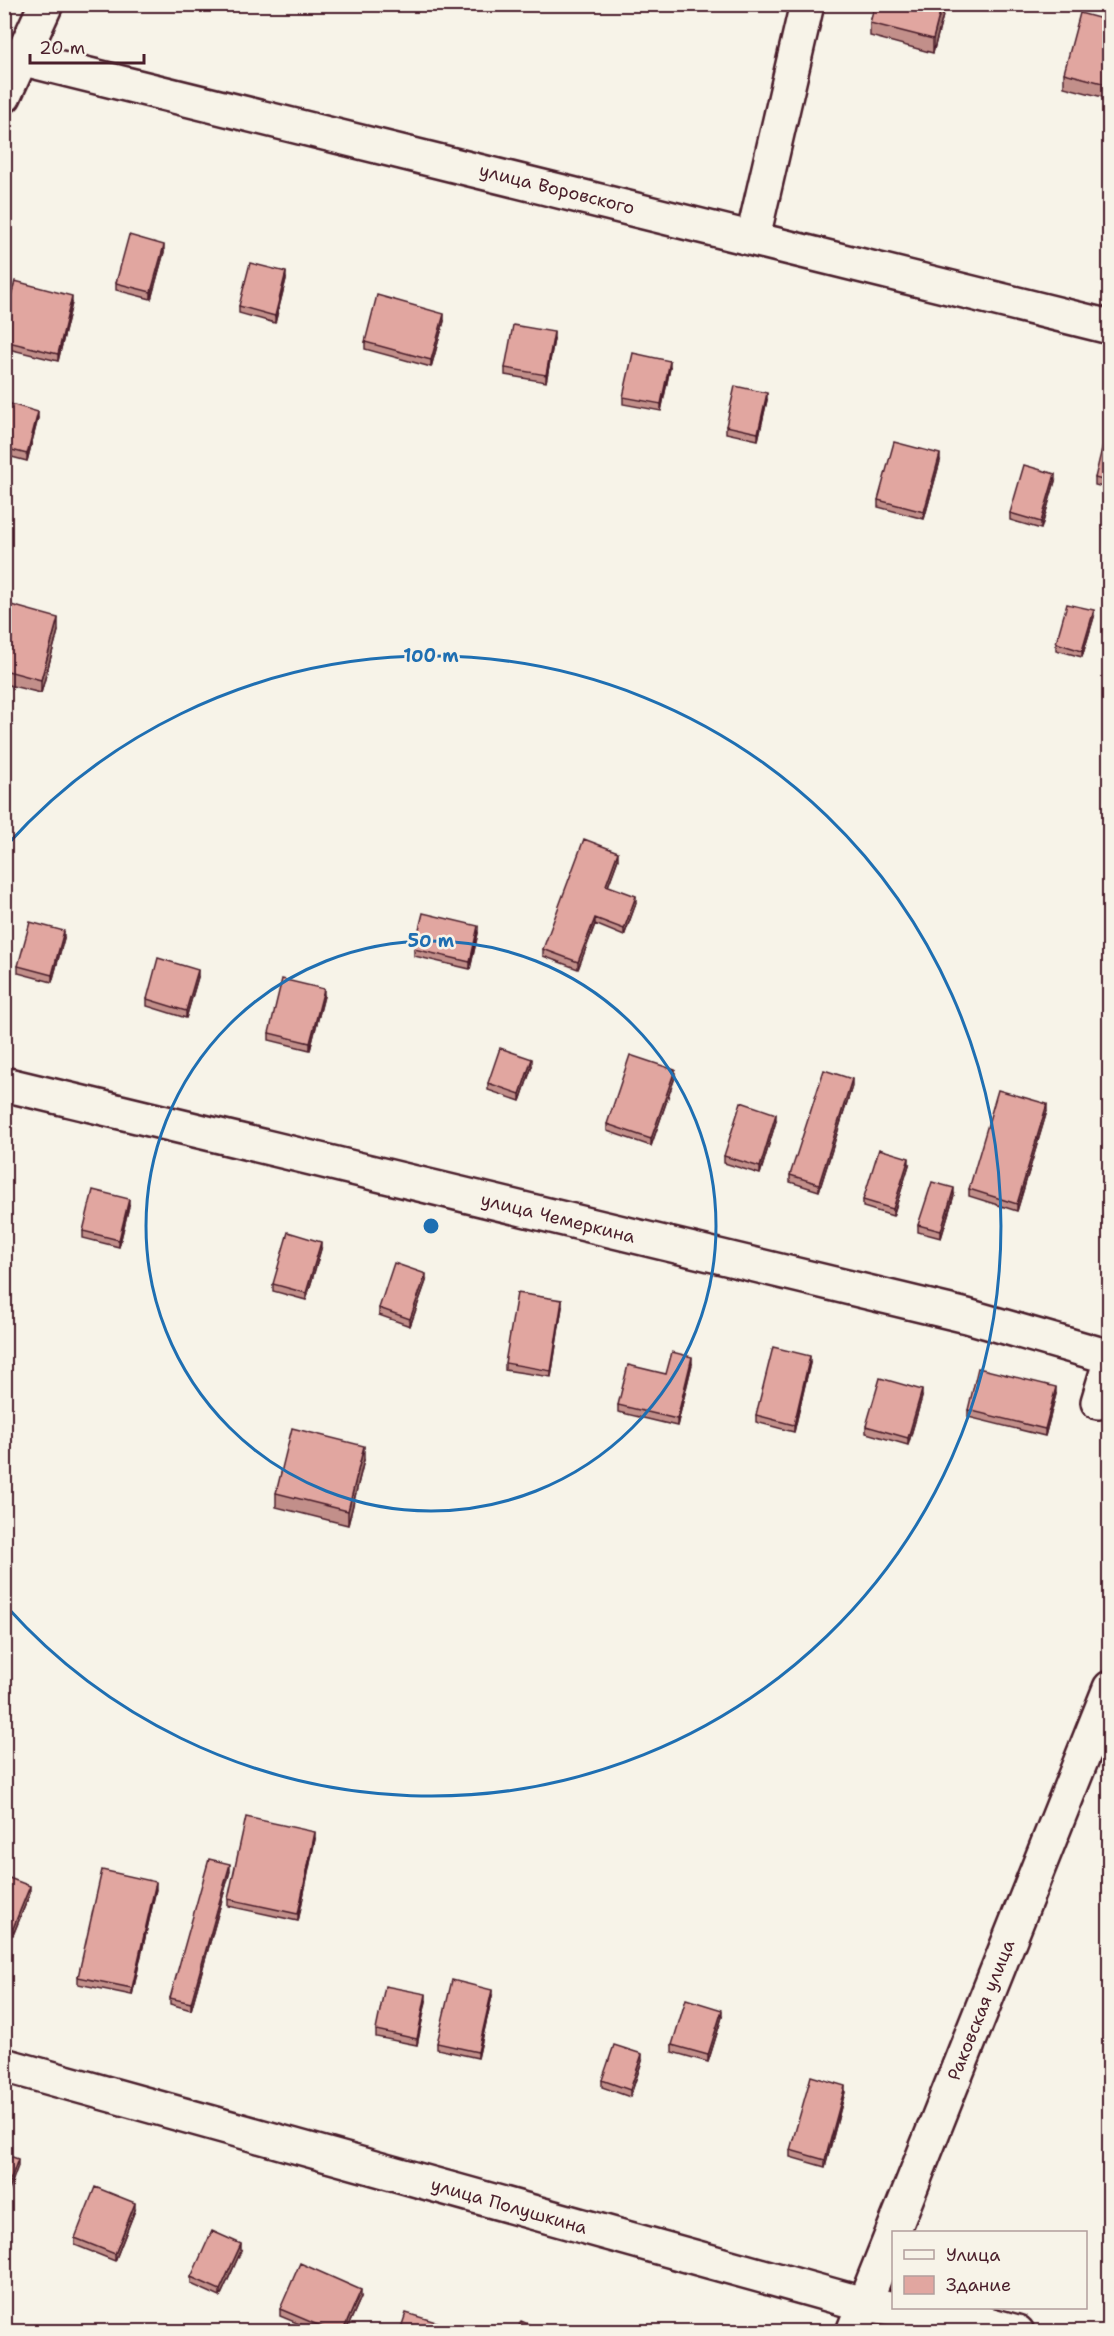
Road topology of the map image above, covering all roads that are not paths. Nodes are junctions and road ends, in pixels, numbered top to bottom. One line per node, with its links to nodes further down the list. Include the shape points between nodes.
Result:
1 (46, 4): 3 (street)
2 (807, 4): 5 (street)
3 (13, 56): 4 (street); 5 (street, улица Воровского)
4 (4, 96)
5 (753, 237): 6 (street, улица Воровского)
6 (1110, 327)
7 (4, 1084): 8 (street, улица Чемеркина, via 967,1316)
8 (1110, 1357)
9 (1110, 1362): 10 (street)
10 (1098, 1402)
11 (1110, 1688): 13 (street, Раковская улица)
12 (4, 2065): 15 (street, улица Полушкина)
13 (893, 2231)
14 (892, 2233): 15 (street, Раковская улица)
15 (858, 2318): 16 (street, улица Полушкина, via 969,2319)
16 (1017, 2331)

